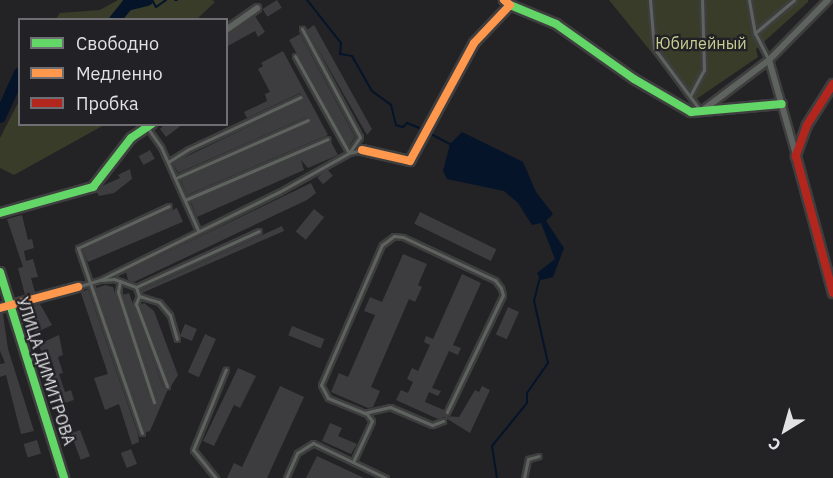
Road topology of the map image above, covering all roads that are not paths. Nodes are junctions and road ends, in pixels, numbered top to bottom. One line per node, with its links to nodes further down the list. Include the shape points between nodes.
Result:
1 (650, 0): 14 (lane, via 654,48)
2 (702, 0): 14 (lane, via 704,70)
3 (749, 0): 10 (lane)
4 (794, 0): 10 (lane)
5 (828, 0): 12 (street)
6 (507, 2): 17 (street, via 556,24 667,99 691,112); 21 (street, via 474,43 410,160)
7 (256, 8): 8 (street)
8 (228, 29)
9 (302, 29): 22 (lane, via 360,137)
10 (754, 33): 12 (lane)
11 (295, 56): 22 (lane)
12 (770, 60): 16 (street); 17 (street)
13 (833, 84): 23 (street, via 807,125)
14 (690, 96): 17 (lane)
15 (301, 97): 24 (lane)
16 (782, 104): 17 (street); 23 (street)
17 (702, 112)
18 (308, 120): 25 (lane)
19 (151, 127): 24 (lane); 28 (street, via 132,138 93,186)
20 (328, 139): 26 (lane)
21 (362, 150): 22 (lane)
22 (350, 153): 29 (lane)
23 (796, 156): 37 (street)
24 (168, 162): 25 (lane)
25 (176, 178): 26 (lane)
26 (185, 200): 29 (lane)
27 (169, 206): 34 (lane, via 78,248)
28 (0, 213)
29 (198, 230): 32 (lane)
30 (258, 231): 36 (lane)
31 (0, 272): 39 (street, УЛИЦА ДИМИТРОВА)
32 (100, 280): 33 (lane); 34 (lane)
33 (120, 281): 36 (lane); 43 (lane, via 118,292)
34 (91, 283): 35 (lane); 47 (lane)
35 (78, 287): 39 (street)
36 (136, 287): 38 (lane)
37 (833, 292)
38 (139, 296): 40 (lane, via 159,302 170,315); 42 (lane, via 136,304)
39 (4, 307): 50 (street, УЛИЦА ДИМИТРОВА)
40 (177, 339)
41 (226, 369): 51 (lane, via 193,450)
42 (166, 386)
43 (154, 402)
44 (447, 412): 45 (lane, via 503,295 501,288 495,280 403,237 393,236 382,245 321,385 328,398)
45 (364, 413): 46 (lane, via 390,407 432,425); 49 (lane, via 372,421)
46 (443, 421)
47 (142, 433)
48 (538, 456): 54 (lane, via 528,459)
49 (353, 462): 52 (lane, via 313,443 297,453); 53 (lane)
50 (64, 478)
51 (216, 478)
52 (286, 478)
53 (386, 478)
54 (524, 478)

